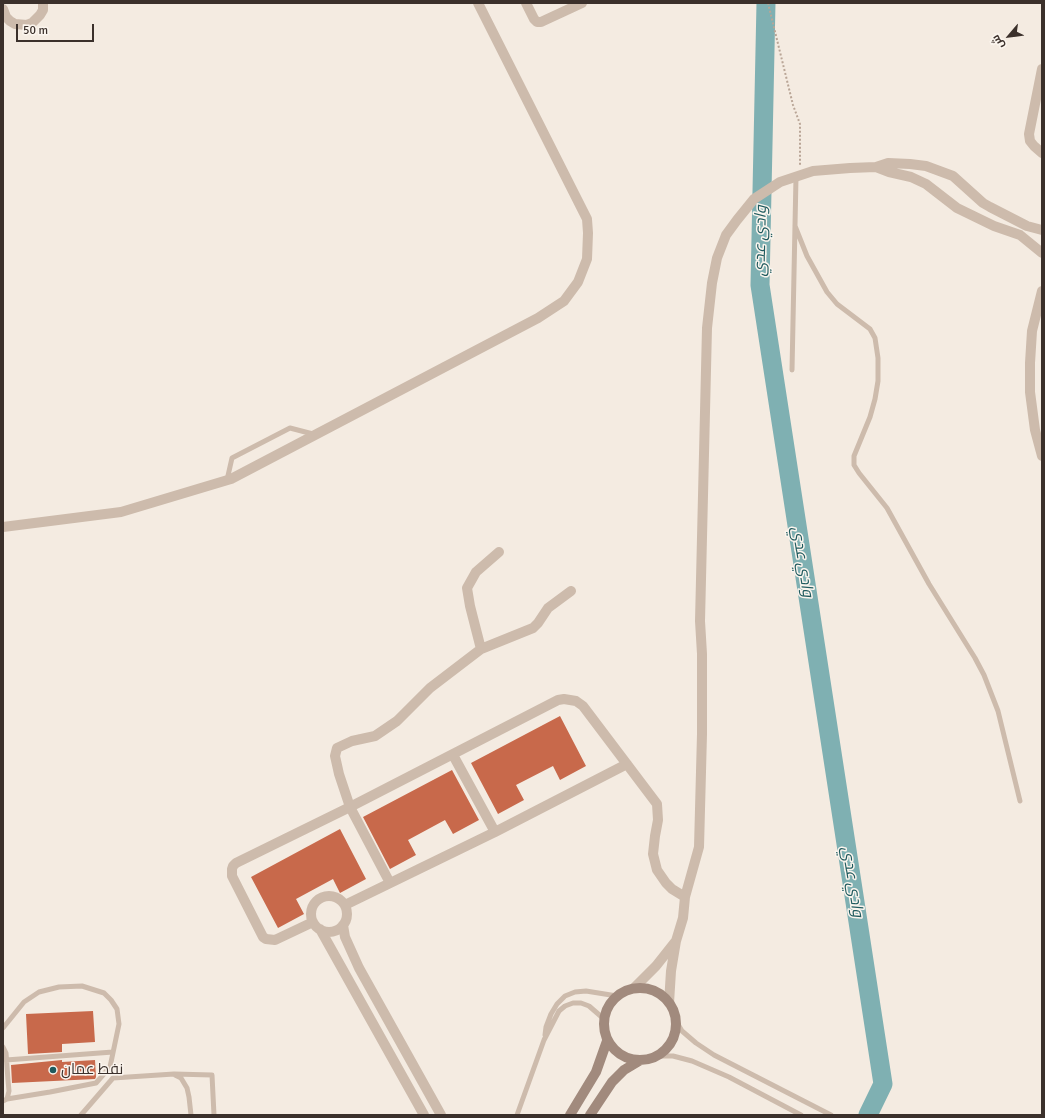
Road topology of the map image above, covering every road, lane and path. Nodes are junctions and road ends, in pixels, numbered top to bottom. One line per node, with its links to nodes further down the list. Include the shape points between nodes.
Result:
1 (478, 3): 20 (street, via 587,219 588,248 583,271 570,294 555,308)
2 (526, 3): 3 (street, via 534,19 539,22)
3 (582, 3)
4 (768, 3): 13 (path, via 800,124)
5 (44, 5): 7 (street, via 37,20 32,24)
6 (3, 10): 7 (street, via 6,17)
7 (15, 24): 8 (street)
8 (3, 25)
9 (1042, 69): 10 (street)
10 (1039, 96): 11 (street, via 1029,134 1034,146)
11 (1042, 153)
12 (876, 167): 13 (street, via 813,171); 15 (street, via 888,163 910,164 940,171 953,176 983,203 1026,226); 17 (street, via 926,184 956,208 1020,235)
13 (798, 176): 14 (lane); 33 (street, via 780,182 754,199 737,220 726,235 717,258 712,283 707,328 700,621 701,813 699,847)
14 (795, 226): 19 (lane); 29 (lane, via 807,256 827,292 837,304 870,329 875,338 878,381 870,417 854,456 854,465 887,508 984,675 998,711)
15 (1042, 230)
16 (1042, 246): 17 (street)
17 (1042, 254)
18 (1042, 291): 21 (street, via 1032,331 1030,363 1030,392 1035,430)
19 (792, 370)
20 (316, 435): 22 (street); 22 (lane, via 290,428 284,431 232,458)
21 (1042, 456)
22 (227, 480): 23 (street, via 121,512)
23 (3, 527)
24 (499, 552): 26 (street, via 476,572 466,588)
25 (571, 591): 26 (street, via 548,608 533,628)
26 (481, 649): 30 (street, via 430,688 397,721 375,736 352,741 337,748 335,756)
27 (453, 755): 28 (street, via 558,700 570,699 583,706); 30 (street); 31 (street)
28 (627, 764): 31 (street); 33 (street, via 657,804 658,820 653,854 657,870 672,889)
29 (1020, 801)
30 (350, 807): 32 (street); 36 (street, via 236,863 232,869 232,876 263,937 275,940)
31 (495, 832): 32 (street)
32 (390, 883): 34 (street)
33 (685, 896): 37 (street, via 683,918)
34 (345, 905): 35 (street, via 347,915); 36 (street, via 333,896 318,899 312,907 311,917)
35 (343, 925): 36 (street, via 330,932); 57 (street, via 345,937 358,968)
36 (316, 926): 56 (street)
37 (676, 941): 38 (street); 40 (street)
38 (634, 988): 39 (street); 40 (street, via 654,991)
39 (617, 996): 41 (street, via 608,1007); 44 (lane, via 586,991 565,996 551,1014)
40 (669, 1003): 42 (street)
41 (604, 1019): 44 (lane, via 589,1006 573,1003 559,1011); 45 (street)
42 (676, 1021): 48 (street, via 676,1032 672,1041); 62 (lane, via 682,1031 714,1056)
43 (3, 1028): 47 (lane, via 24,1002 39,992 82,986 104,993 117,1009 119,1024)
44 (544, 1040): 58 (lane)
45 (607, 1041): 50 (street, via 620,1055 629,1060); 59 (street, via 596,1072)
46 (3, 1047): 49 (lane)
47 (113, 1052): 49 (lane); 52 (lane, via 110,1067 96,1083)
48 (658, 1056): 50 (street); 61 (lane, via 673,1056 692,1061 729,1077)
49 (6, 1060): 52 (lane, via 9,1091)
50 (639, 1061): 60 (street, via 624,1070 612,1082)
51 (174, 1074): 53 (lane, via 113,1078); 54 (lane, via 181,1078 187,1088); 55 (lane, via 212,1075)
52 (5, 1100)
53 (81, 1115)
54 (191, 1115)
55 (214, 1115)
56 (424, 1115)
57 (442, 1115)
58 (517, 1115)
59 (570, 1115)
60 (590, 1115)
61 (801, 1115)
62 (831, 1115)

